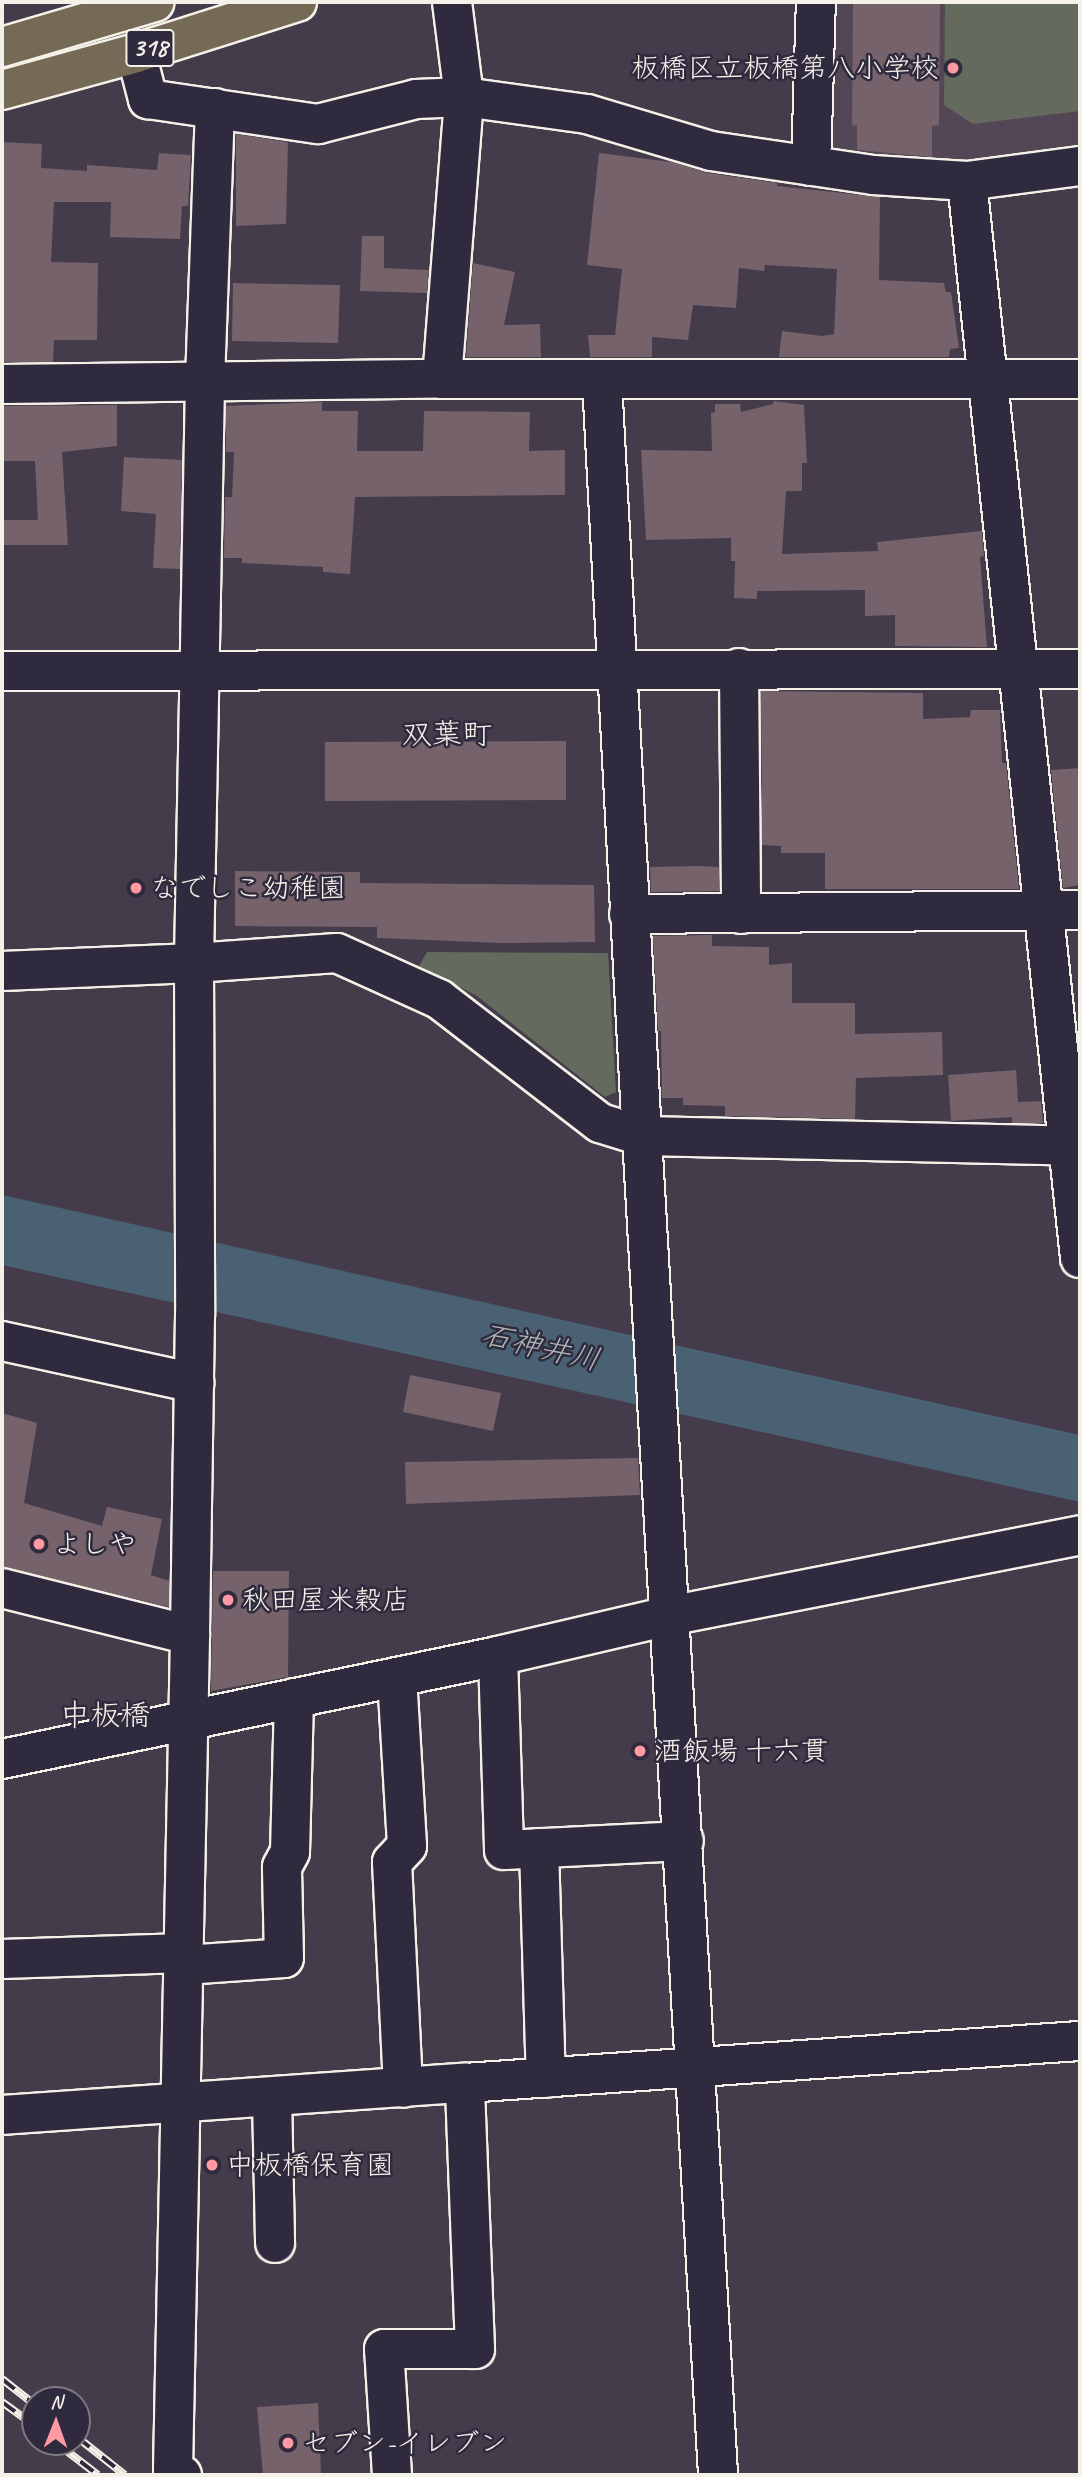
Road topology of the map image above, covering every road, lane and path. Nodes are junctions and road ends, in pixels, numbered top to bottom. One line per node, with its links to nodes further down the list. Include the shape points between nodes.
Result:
1 (155, 2): 5 (main road, 318)
2 (298, 2): 6 (main road, 318)
3 (452, 2): 8 (street)
4 (816, 2): 10 (street)
5 (2, 47)
6 (136, 53): 7 (main road, 318); 9 (street, via 148,99)
7 (2, 90)
8 (464, 97): 9 (street, via 416,99 317,124); 10 (street, via 587,114 710,151); 13 (street)
9 (215, 108): 17 (street)
10 (811, 166): 12 (street)
11 (1080, 166): 12 (street)
12 (967, 181): 14 (street)
13 (442, 379): 16 (street); 17 (street)
14 (989, 379): 15 (street); 16 (street); 21 (street)
15 (1080, 379)
16 (602, 380): 20 (street)
17 (205, 383): 18 (street); 23 (street)
18 (2, 384)
19 (739, 667): 20 (street); 21 (street); 27 (street)
20 (617, 669): 23 (street); 26 (street)
21 (1017, 669): 22 (street); 25 (street)
22 (1080, 669)
23 (199, 670): 24 (street); 28 (street)
24 (2, 671)
25 (1062, 910): 27 (street); 31 (street)
26 (629, 914): 27 (street); 30 (street)
27 (741, 914)
28 (194, 963): 29 (street); 30 (street, via 337,953 439,999 600,1123); 34 (street)
29 (2, 971)
30 (642, 1136): 31 (street); 37 (street)
31 (1074, 1146): 32 (street)
32 (1080, 1258)
33 (2, 1341): 34 (street)
34 (194, 1383): 38 (street)
35 (1080, 1535): 37 (street)
36 (2, 1588): 38 (street)
37 (669, 1616): 39 (street); 44 (street)
38 (190, 1635): 42 (street)
39 (498, 1656): 40 (street); 45 (street, via 504,1850)
40 (397, 1677): 41 (street); 52 (street, via 407,1846 392,1862)
41 (294, 1698): 42 (street); 47 (street, via 290,1852 282,1867 284,1958)
42 (189, 1720): 43 (street); 47 (street)
43 (2, 1759)
44 (684, 1841): 45 (street); 49 (street)
45 (539, 1848): 50 (street)
46 (2, 1959): 47 (street)
47 (185, 1959): 54 (street)
48 (1080, 2041): 49 (street)
49 (696, 2068): 50 (street); 59 (street)
50 (546, 2078): 51 (street)
51 (465, 2083): 52 (street); 58 (street, via 475,2349 384,2349)
52 (403, 2088): 53 (street)
53 (272, 2097): 54 (street); 56 (street)
54 (179, 2104): 55 (street); 57 (street, via 173,2470)
55 (2, 2115)
56 (275, 2243)
57 (182, 2475)
58 (392, 2475)
59 (718, 2475)

